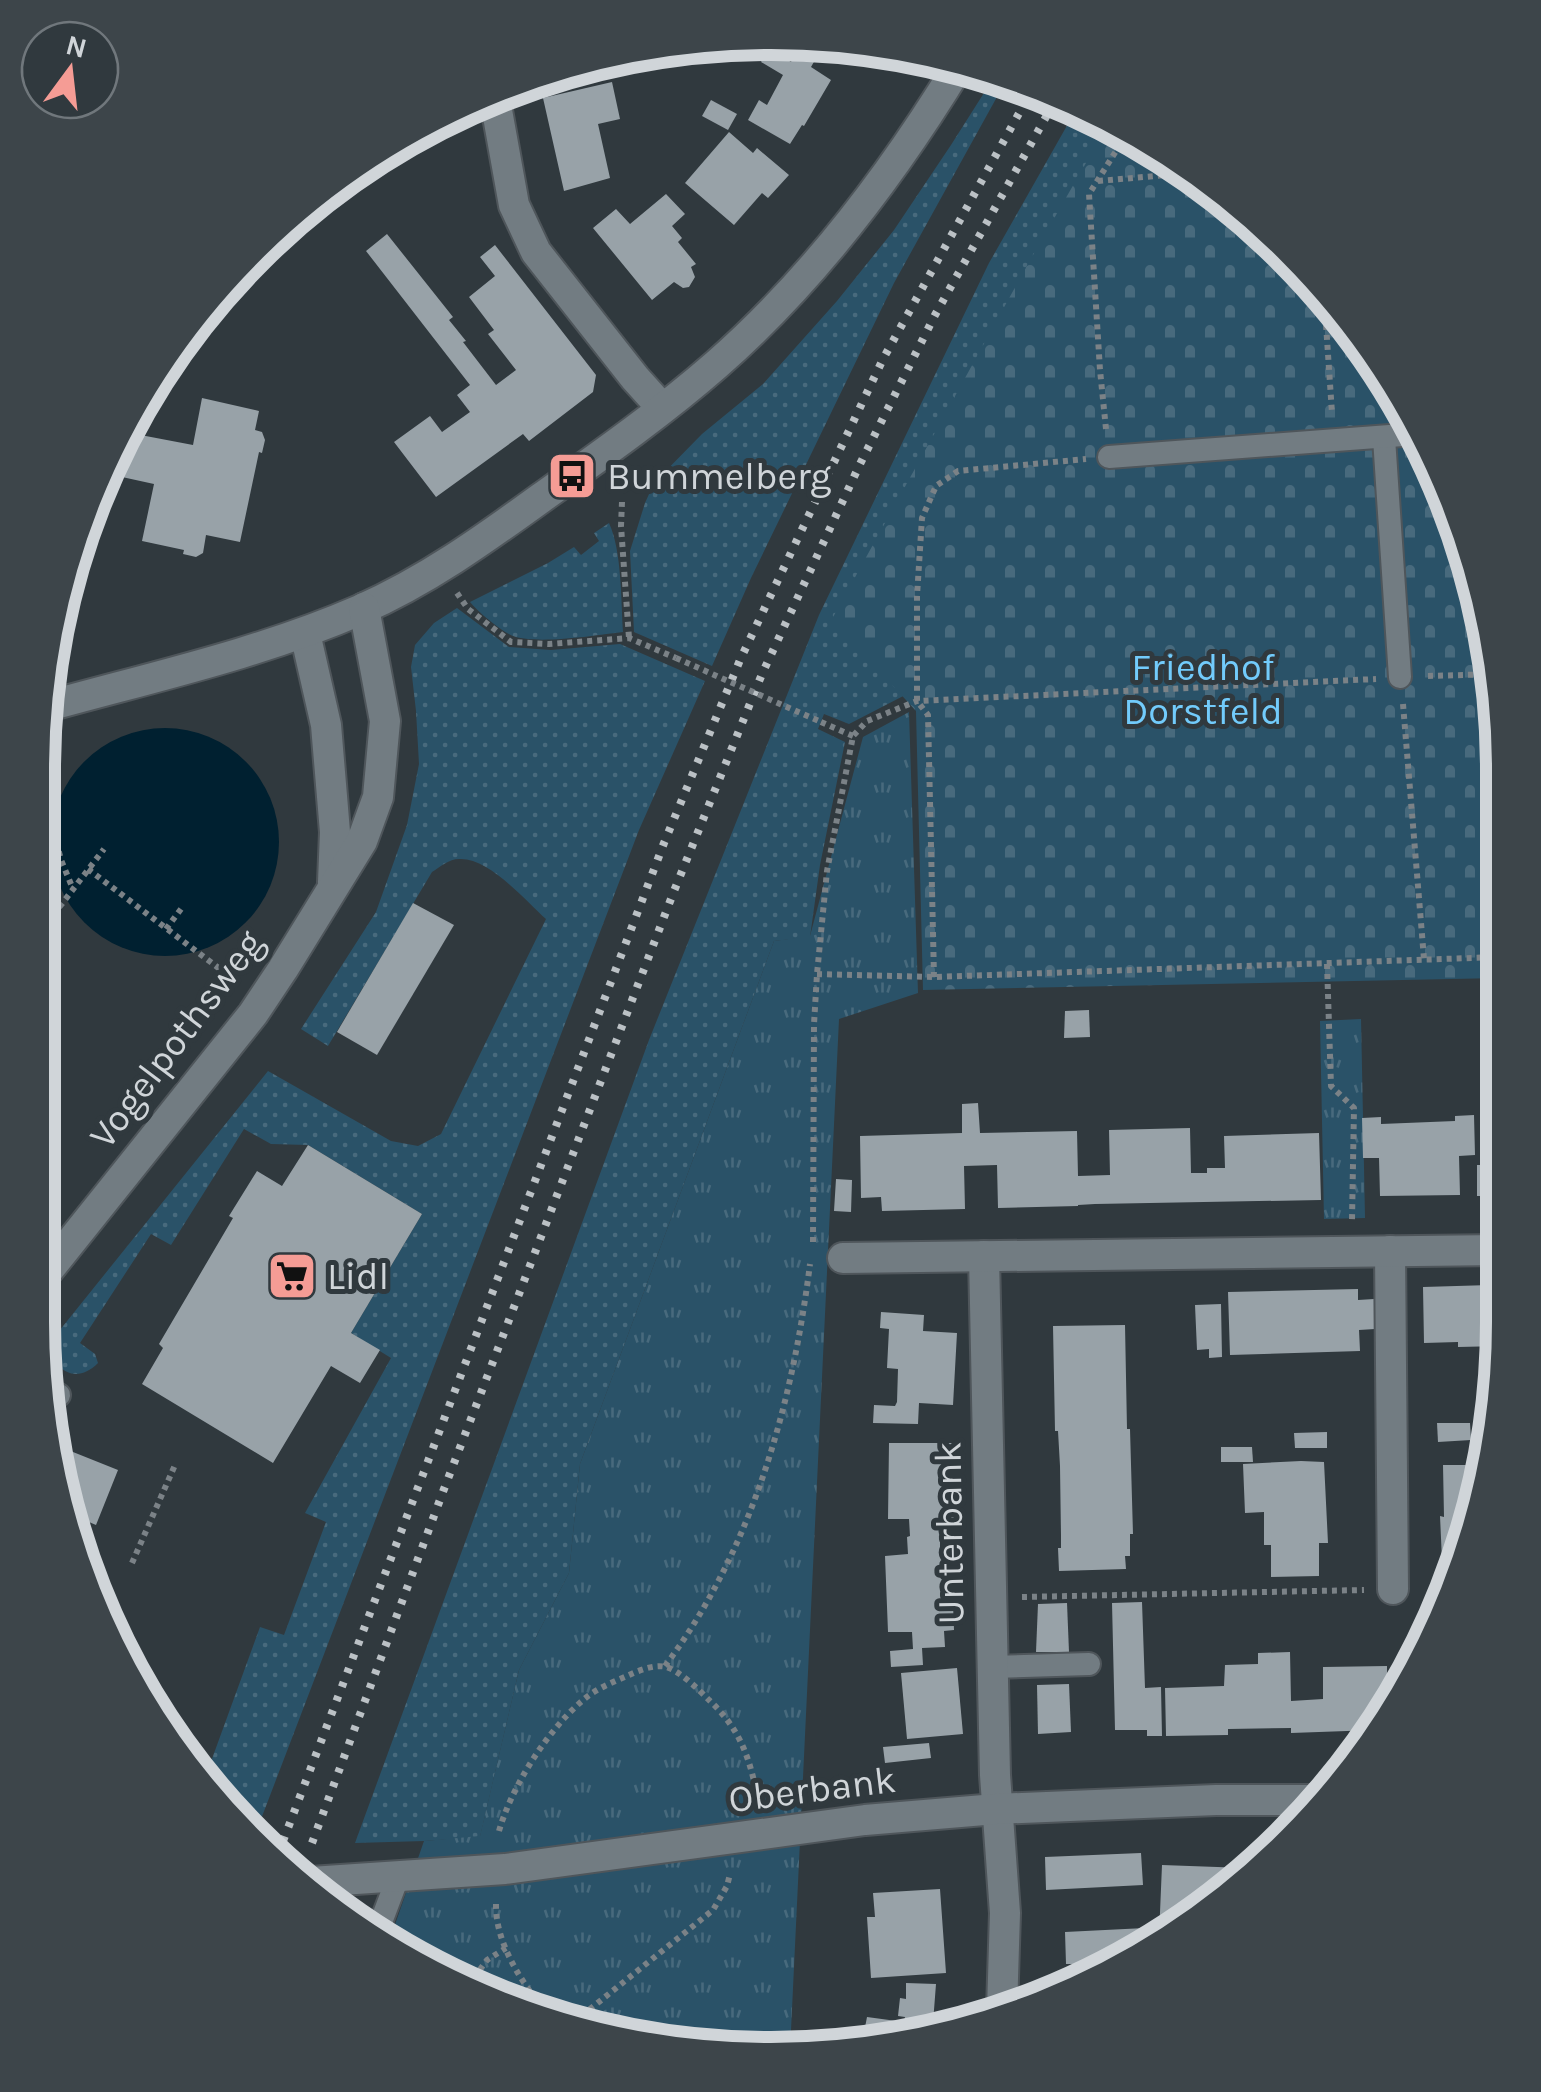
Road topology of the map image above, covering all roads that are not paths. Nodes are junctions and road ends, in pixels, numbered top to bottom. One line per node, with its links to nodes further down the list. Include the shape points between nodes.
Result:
1 (951, 78): 3 (street, via 816,265 716,365)
2 (497, 109): 3 (street, via 514,204 536,252)
3 (662, 408): 7 (street, via 444,568)
4 (1402, 436): 5 (lane)
5 (1384, 438): 6 (lane); 9 (lane)
6 (1109, 457)
7 (364, 608): 8 (street); 11 (street, Vogelpothsweg, via 385,722 382,762 362,840)
8 (306, 633): 10 (street); 11 (street, Vogelpothsweg, via 326,725 336,832)
9 (1400, 677)
10 (59, 703)
11 (333, 885): 16 (street, Vogelpothsweg, via 252,1014)
12 (1486, 1250): 13 (street)
13 (1390, 1251): 14 (street); 17 (street)
14 (984, 1256): 15 (street); 19 (street, Unterbank)
15 (843, 1258)
16 (55, 1262)
17 (1393, 1589)
18 (1088, 1664): 19 (lane)
19 (992, 1667): 21 (street, Unterbank)
20 (1301, 1800): 21 (street, Oberbank)
21 (996, 1808): 22 (street, Oberbank); 25 (street, Unterbank, via 1005,1914)
22 (398, 1878): 23 (street, Oberbank); 24 (lane)
23 (326, 1881)
24 (381, 1921)
25 (1002, 1998)

